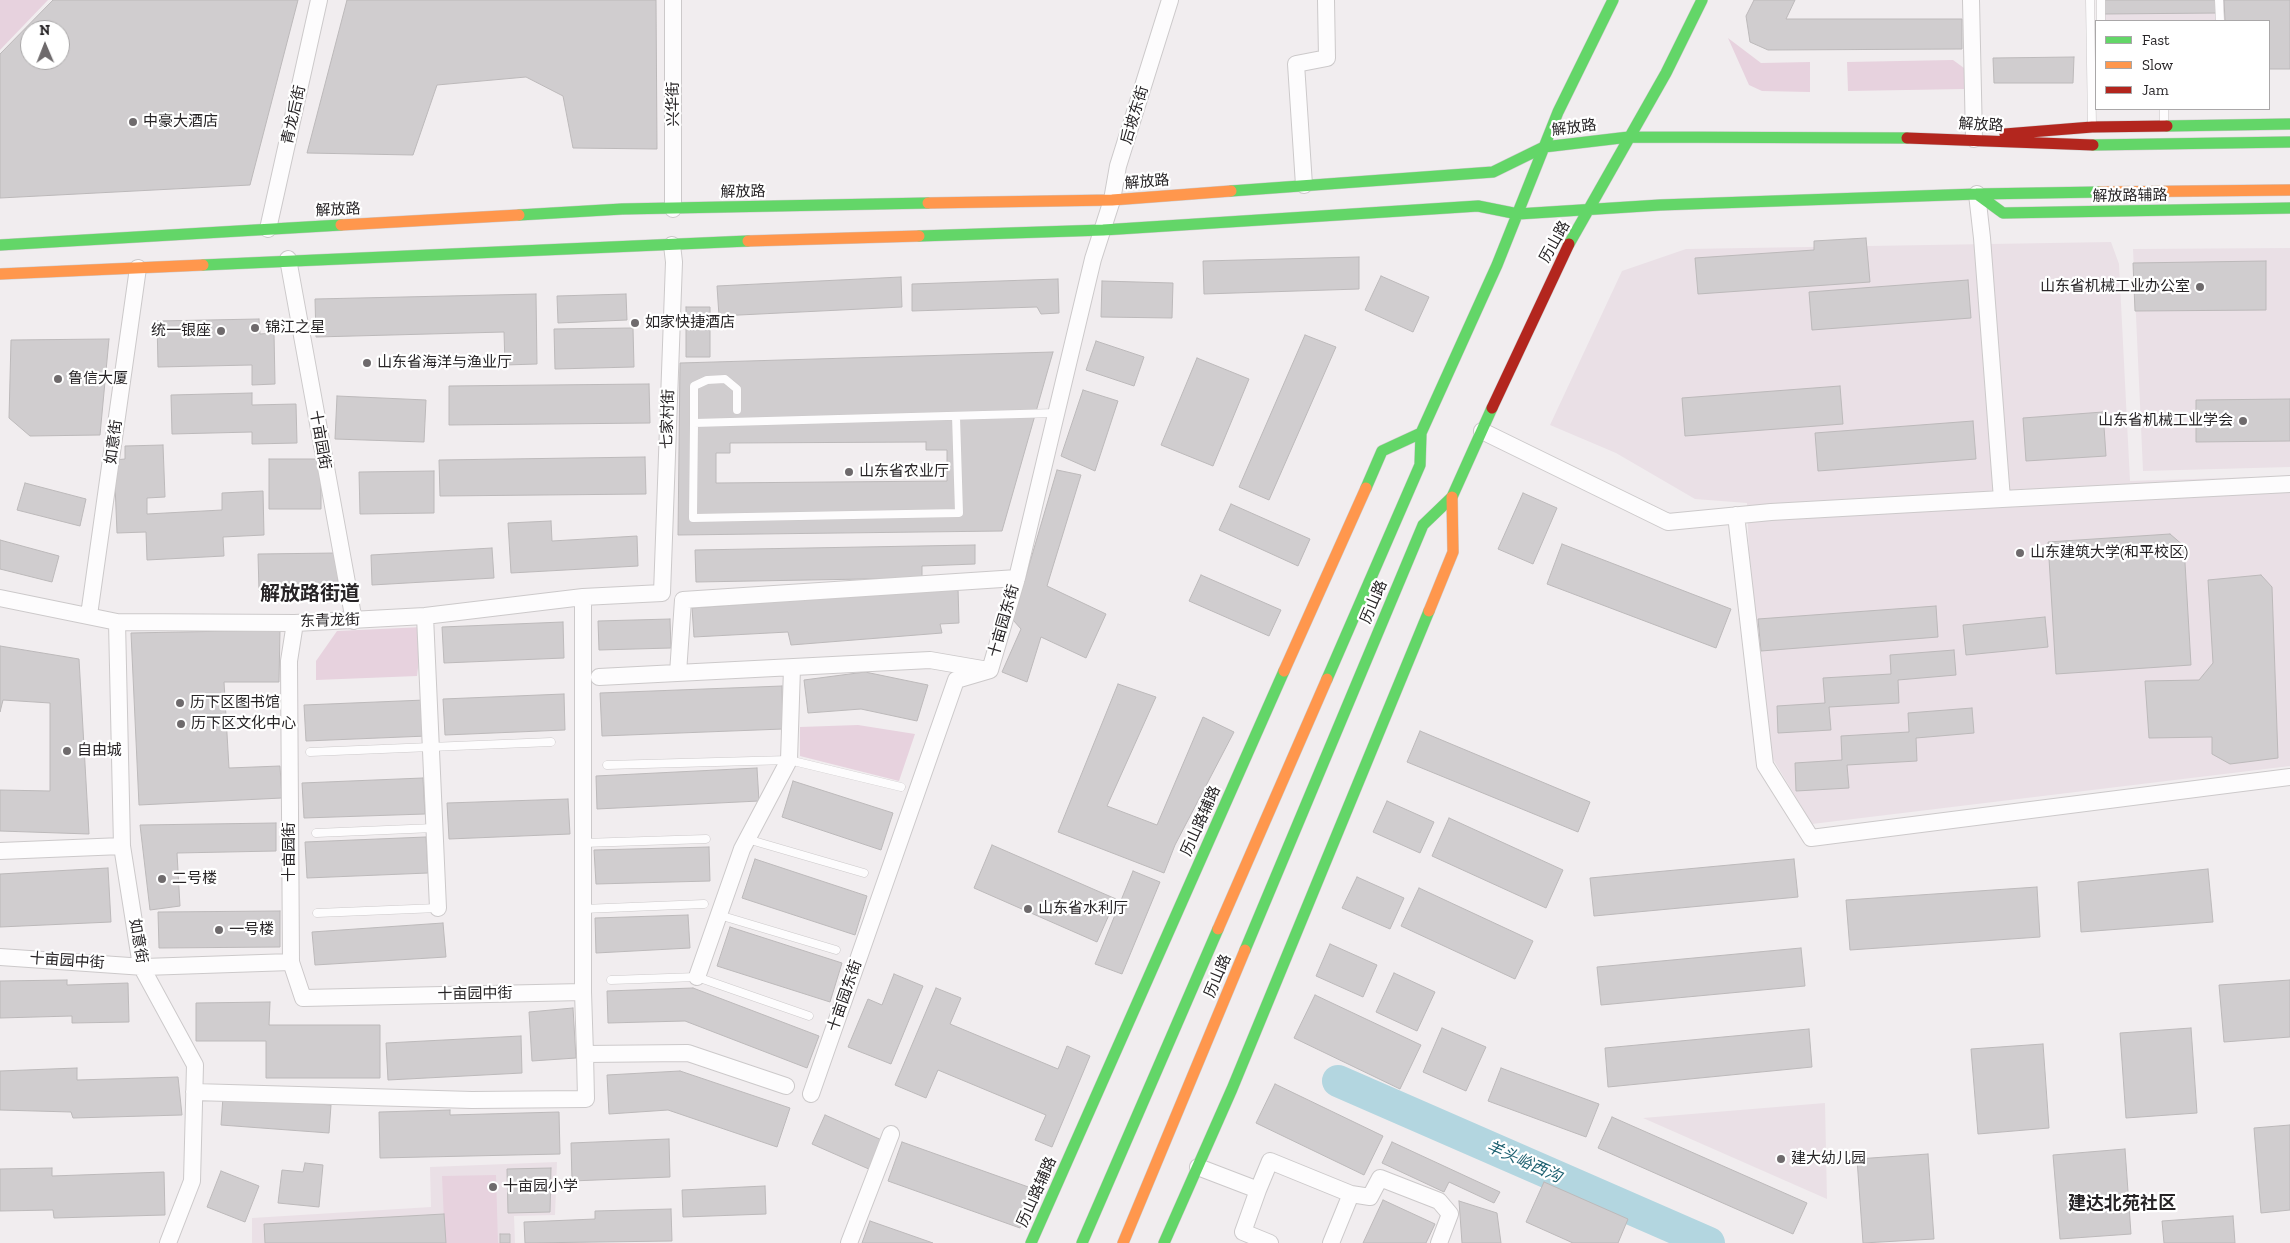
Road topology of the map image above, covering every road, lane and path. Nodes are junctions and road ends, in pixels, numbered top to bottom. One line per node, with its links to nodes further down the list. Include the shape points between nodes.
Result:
1 (319, 0): 29 (street, 青龙后街)
2 (673, 0): 25 (street, 兴华街)
3 (1170, 0): 24 (street, 后坡东街, via 1118,166)
4 (1326, 0): 21 (street, via 1327,58 1296,64)
5 (1613, 0): 20 (main road, 历山路)
6 (1702, 0): 17 (main road, 历山路, via 1666,73)
7 (1971, 0): 18 (street)
8 (2090, 0): 16 (lane)
9 (2101, 0): 11 (lane)
10 (2219, 0): 12 (lane)
11 (2101, 20)
12 (2220, 20)
13 (2164, 110): 15 (lane)
14 (2290, 124): 15 (main road)
15 (2164, 126): 16 (main road)
16 (2092, 127): 18 (main road, via 2020,131)
17 (1629, 137): 18 (main road, 解放路); 20 (main road, 解放路); 26 (main road, 历山路)
18 (1974, 139): 19 (main road, 解放路, via 2063,146)
19 (2290, 142)
20 (1544, 147): 21 (main road, 解放路, via 1493,172); 28 (main road, 历山路)
21 (1304, 185): 24 (main road, 解放路)
22 (2290, 190): 23 (main road)
23 (1977, 194): 26 (main road); 27 (main road, 解放路辅路, via 2003,213); 44 (street)
24 (1112, 200): 25 (main road, 解放路); 30 (street, 后坡东街)
25 (673, 208): 29 (main road, 解放路)
26 (1589, 208): 28 (main road); 40 (main road, 历山路, via 1560,261)
27 (2290, 208)
28 (1518, 214): 30 (main road, via 1478,206); 41 (main road, 历山路)
29 (268, 229): 31 (main road, 解放路)
30 (1103, 230): 32 (main road); 37 (street, 十亩园东街)
31 (0, 245)
32 (672, 245): 33 (main road); 47 (street, 七家村街)
33 (288, 260): 34 (main road); 52 (street, 十亩园街)
34 (138, 268): 35 (main road); 50 (street, 如意街)
35 (0, 274)
36 (737, 410): 39 (lane, via 737,389 725,379 707,380 694,386)
37 (1057, 413): 38 (lane); 46 (street, 十亩园东街)
38 (956, 416): 39 (lane); 39 (lane, via 959,513 693,518)
39 (694, 423)
40 (1482, 431): 43 (main road, 历山路); 45 (street, via 1668,522)
41 (1421, 434): 97 (main road, 历山路辅路, via 1382,451); 98 (main road, 历山路, via 1420,464)
42 (2290, 484): 44 (street)
43 (1452, 497): 92 (main road, via 1453,552); 99 (main road, 历山路, via 1423,524)
44 (2002, 500): 45 (street)
45 (1736, 516): 64 (street, via 1765,765 1811,838)
46 (1016, 578): 56 (street, 十亩园东街); 57 (street, via 683,600)
47 (662, 593): 48 (street, 东青龙街)
48 (583, 597): 51 (street, 东青龙街); 70 (street)
49 (0, 598): 50 (street, 东青龙街)
50 (89, 615): 53 (street, 东青龙街)
51 (425, 616): 52 (street, 东青龙街); 60 (street)
52 (354, 621): 54 (street, 东青龙街)
53 (117, 622): 54 (street, 东青龙街); 71 (street, 如意街)
54 (295, 623): 81 (street, 十亩园街, via 289,661)
55 (792, 668): 56 (street, via 930,660); 57 (street); 62 (street)
56 (990, 670): 90 (street, 十亩园东街, via 956,680)
57 (678, 673): 58 (street)
58 (599, 677)
59 (550, 742): 60 (lane)
60 (431, 746): 61 (lane); 66 (street)
61 (310, 752)
62 (789, 760): 63 (lane); 65 (lane); 69 (street)
63 (607, 765)
64 (2290, 777)
65 (901, 788)
66 (434, 828): 67 (lane); 75 (street)
67 (316, 833)
68 (706, 839): 70 (lane)
69 (747, 839): 73 (lane); 78 (street)
70 (583, 843): 76 (street)
71 (122, 846): 72 (street); 82 (street, 如意街)
72 (0, 851)
73 (864, 873)
74 (704, 904): 76 (lane)
75 (438, 908): 77 (lane)
76 (583, 908): 85 (street)
77 (317, 913)
78 (719, 914): 79 (lane); 83 (street)
79 (836, 950)
80 (0, 957): 82 (street, 十亩园中街)
81 (291, 962): 82 (street, 十亩园中街); 85 (street, 十亩园中街, via 303,998)
82 (141, 966): 89 (street, 如意街, via 195,1065)
83 (697, 977): 84 (lane); 86 (lane)
84 (611, 980)
85 (583, 992): 87 (street)
86 (809, 1016)
87 (585, 1054): 88 (street, via 688,1053); 89 (street, via 586,1099 472,1100)
88 (786, 1086)
89 (194, 1092): 95 (street, 如意街, via 192,1181)
90 (811, 1094)
91 (891, 1134): 96 (street)
92 (1198, 1167): 93 (street); 100 (main road)
93 (1258, 1190): 94 (street, via 1270,1161); 101 (street, via 1242,1232)
94 (1351, 1194): 102 (street); 103 (street, via 1370,1197 1380,1178 1439,1202 1450,1214)
95 (168, 1243)
96 (849, 1243)
97 (1031, 1243)
98 (1082, 1243)
99 (1122, 1243)
100 (1164, 1243)
101 (1270, 1243)
102 (1331, 1243)
103 (1439, 1243)

